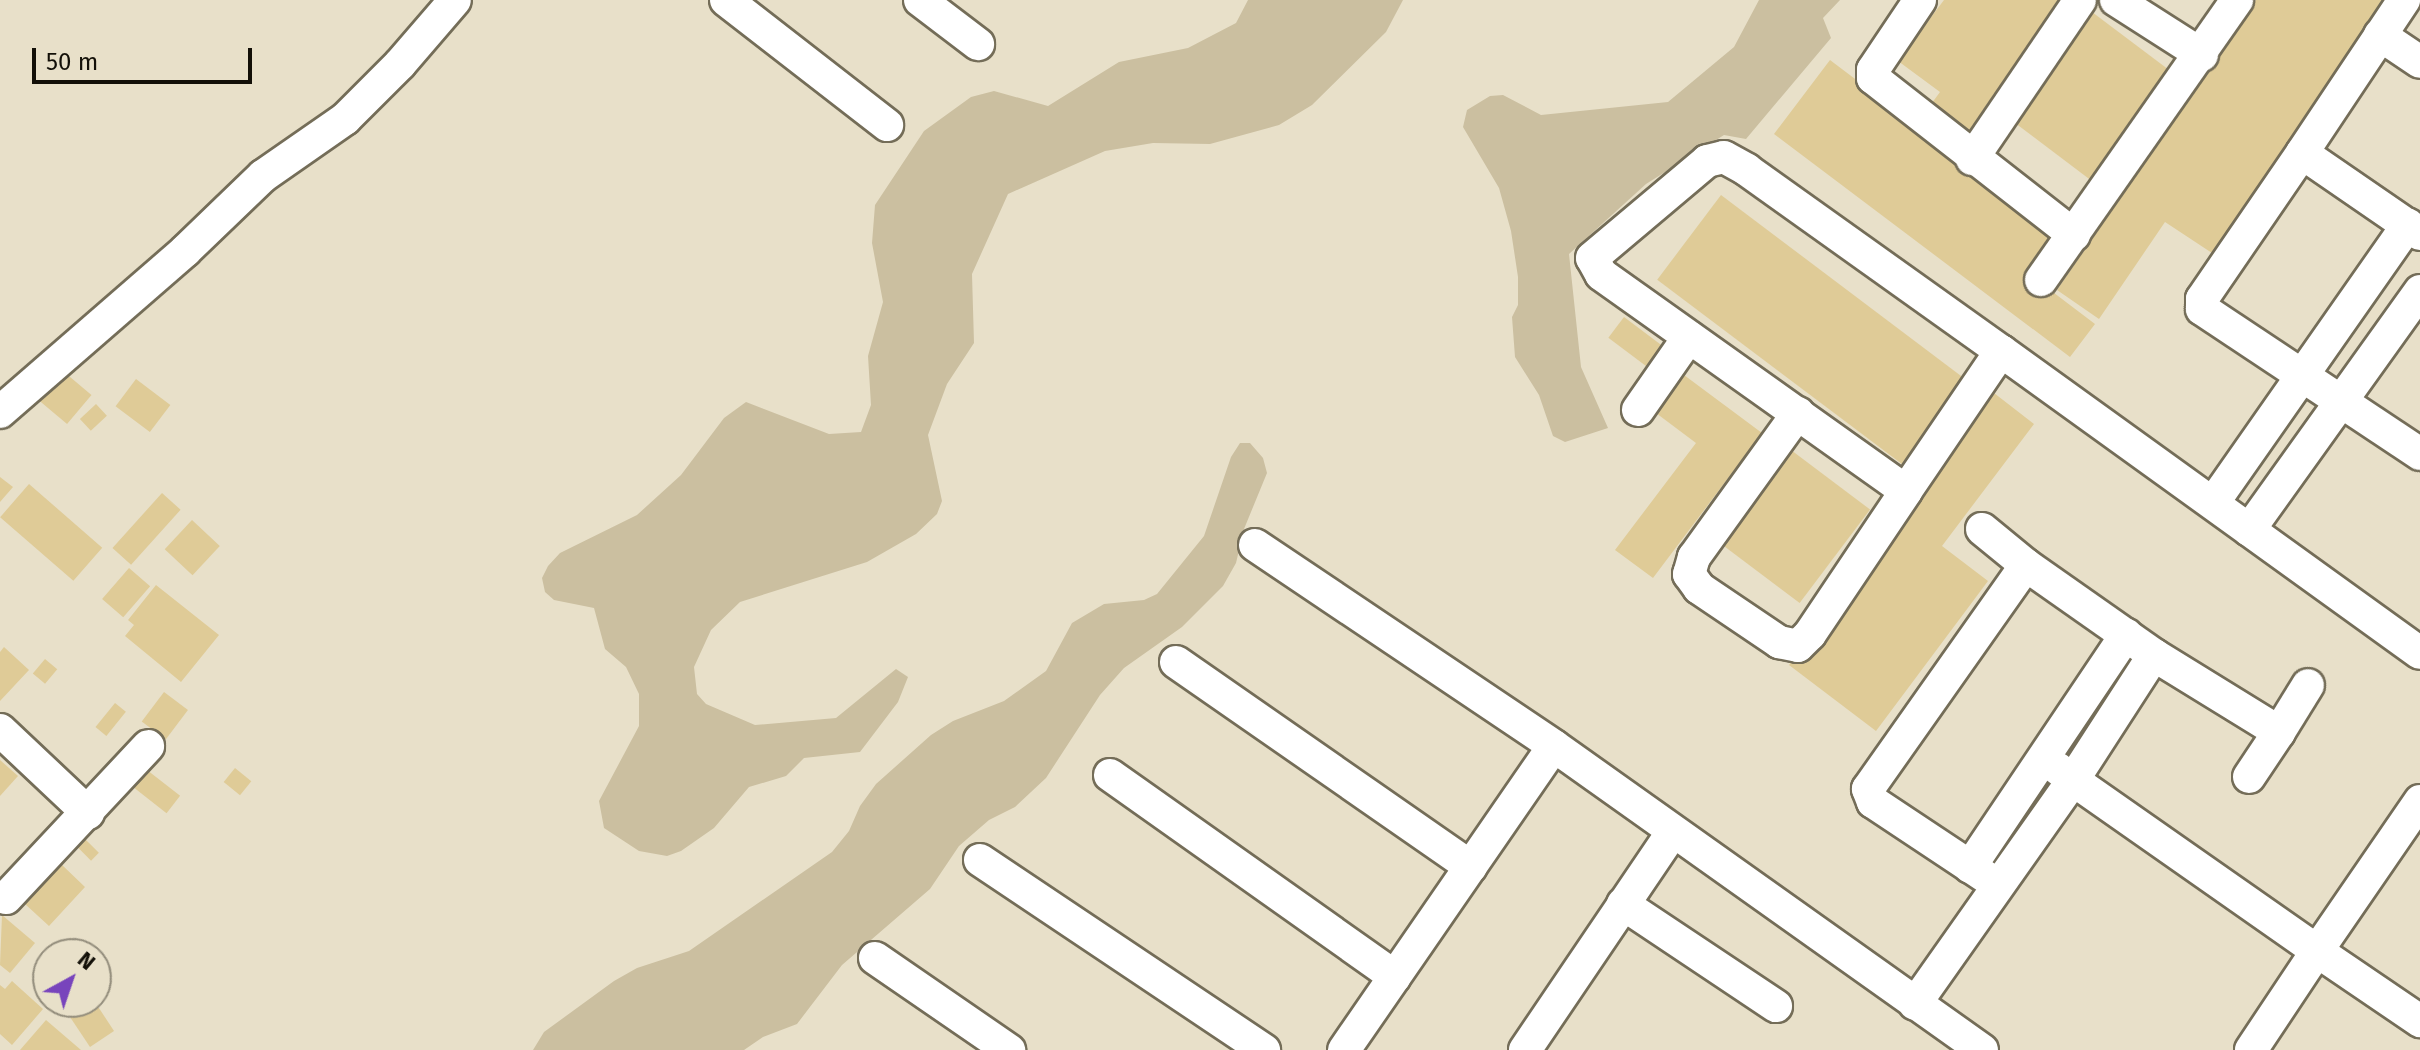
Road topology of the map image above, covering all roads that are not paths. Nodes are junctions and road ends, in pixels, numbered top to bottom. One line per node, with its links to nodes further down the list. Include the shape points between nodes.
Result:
1 (455, 0): 25 (street, via 345,119 263,176)
2 (726, 0): 13 (street)
3 (920, 0): 10 (street)
4 (1920, 0): 15 (street, via 1873,70 1873,78)
5 (2080, 0): 15 (street)
6 (2116, 0): 11 (street)
7 (2237, 0): 11 (street)
8 (2404, 0): 9 (street)
9 (2380, 35): 12 (street); 14 (street)
10 (978, 44)
11 (2202, 55): 17 (street)
12 (2420, 62)
13 (887, 125)
14 (2302, 153): 16 (street); 22 (street, via 2202,299 2202,309)
15 (1972, 159): 17 (street)
16 (2414, 229): 22 (street)
17 (2074, 235): 18 (street)
18 (2041, 280)
19 (2420, 291): 23 (street)
20 (1689, 337): 21 (street, via 1601,274 1592,258 1715,156 1747,170); 24 (street); 26 (street)
21 (2001, 351): 28 (street); 29 (street)
22 (2304, 378): 23 (street); 29 (street)
23 (2341, 402): 27 (street); 31 (street)
24 (1638, 410)
25 (0, 412)
26 (1798, 413): 28 (street); 28 (street, via 1694,557 1689,574 1699,588 1779,642 1798,646)
27 (2420, 454)
28 (1906, 491)
29 (2213, 503): 31 (street)
30 (1982, 529): 33 (street)
31 (2249, 530): 35 (street)
32 (1255, 545): 42 (street)
33 (2026, 565): 34 (street); 52 (street, via 1868,789 1873,802)
34 (2126, 635): 36 (street); 43 (street)
35 (2420, 653)
36 (2154, 655): 40 (street); 46 (street)
37 (1176, 662): 51 (street)
38 (2308, 685): 40 (street)
39 (0, 730): 48 (street)
40 (2279, 732): 45 (street)
41 (148, 746): 48 (street)
42 (1554, 746): 49 (street); 51 (street)
43 (2044, 760): 46 (street); 52 (street)
44 (1110, 775): 58 (street)
45 (2249, 777)
46 (2073, 780): 53 (street); 56 (street)
47 (2420, 801): 56 (street)
48 (88, 813): 54 (street)
49 (1673, 831): 55 (street); 59 (street)
50 (980, 860): 63 (street)
51 (1471, 867): 58 (street)
52 (1970, 867): 53 (street)
53 (1998, 885): 59 (street)
54 (6, 898)
55 (1623, 904): 60 (street); 65 (street)
56 (2317, 951): 61 (street); 67 (street)
57 (875, 958): 62 (street)
58 (1395, 977): 64 (street)
59 (1915, 1004): 66 (street)
60 (1776, 1006)
61 (2420, 1021)
62 (1009, 1050)
63 (1264, 1050)
64 (1344, 1050)
65 (1526, 1050)
66 (1982, 1050)
67 (2251, 1050)

